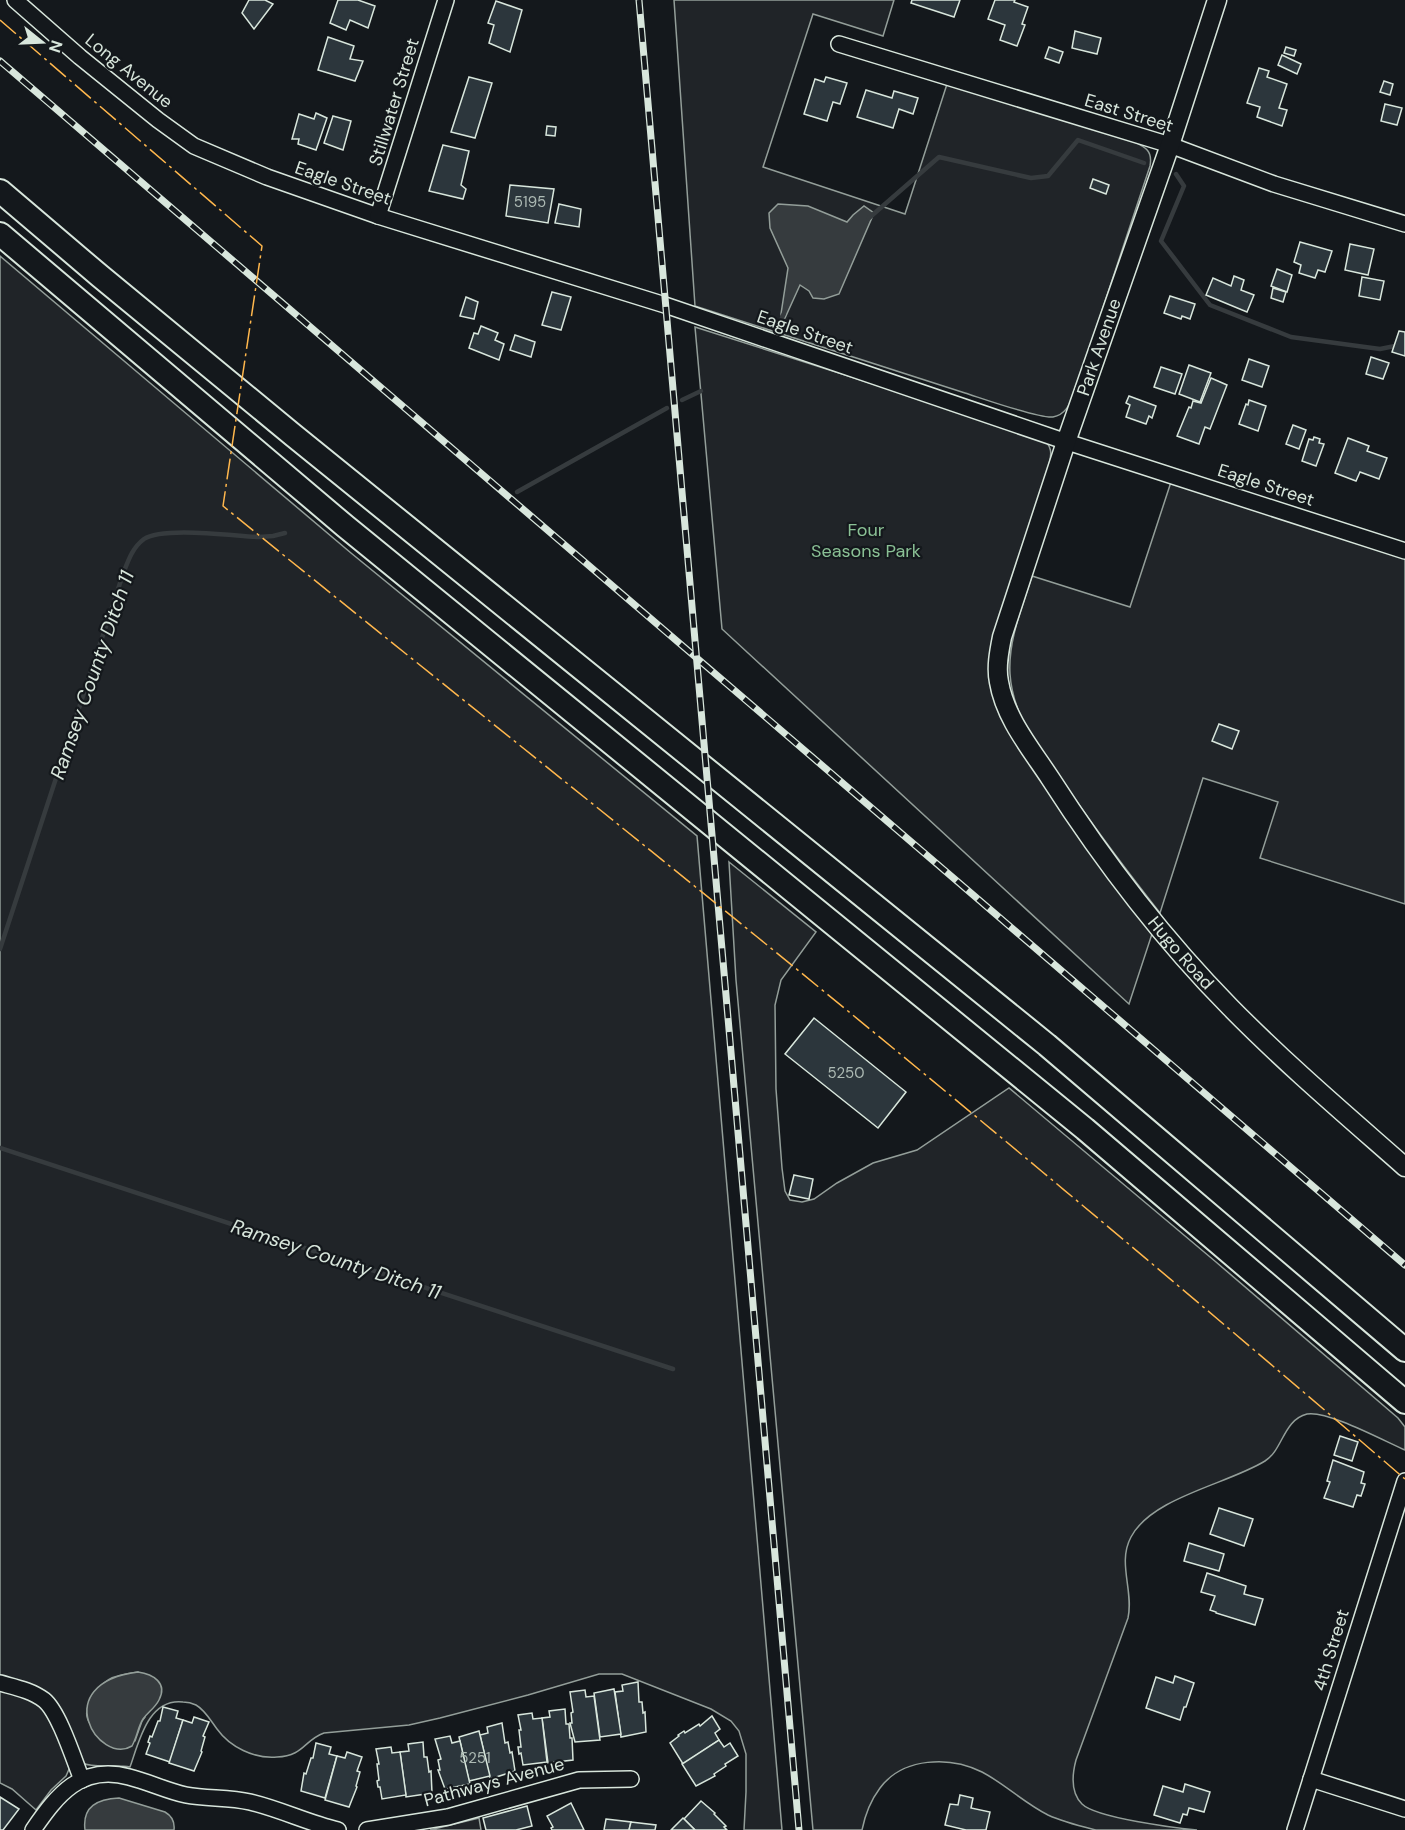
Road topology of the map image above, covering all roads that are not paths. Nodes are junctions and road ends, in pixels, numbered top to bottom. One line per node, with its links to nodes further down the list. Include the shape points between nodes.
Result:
1 (15, 0): 6 (street, Long Avenue, via 80,57)
2 (446, 0): 8 (street, Stillwater Street)
3 (1217, 0): 5 (street, Park Avenue)
4 (839, 44): 5 (street, East Street)
5 (1170, 145): 9 (street, East Street, via 1274,184); 11 (street, Park Avenue)
6 (194, 146): 8 (street, Eagle Street, via 267,177)
7 (0, 191): 15 (main road, via 293,435 1047,1045)
8 (378, 216): 11 (street, Eagle Street, via 665,305)
9 (1405, 224)
10 (0, 234): 16 (main road, via 361,539 1094,1136)
11 (1066, 442): 12 (street, Eagle Street); 13 (street, Park Avenue, via 1002,637 998,680)
12 (1405, 551)
13 (1002, 697): 14 (street, Hugo Road, via 1013,721 1072,812 1170,940 1290,1066)
14 (1405, 1167)
15 (1405, 1350)
16 (1405, 1402)
17 (1405, 1481): 20 (street, 4th Street)
18 (0, 1683): 21 (street, via 47,1702)
19 (631, 1779): 25 (street, Pathways Avenue, via 579,1780 448,1817)
20 (1311, 1779): 22 (street); 26 (street, 4th Street)
21 (82, 1780): 23 (street, via 59,1794); 24 (street, via 107,1774 124,1776 184,1794 249,1802)
22 (1405, 1809)
23 (33, 1830)
24 (338, 1830)
25 (367, 1830)
26 (1295, 1830)

